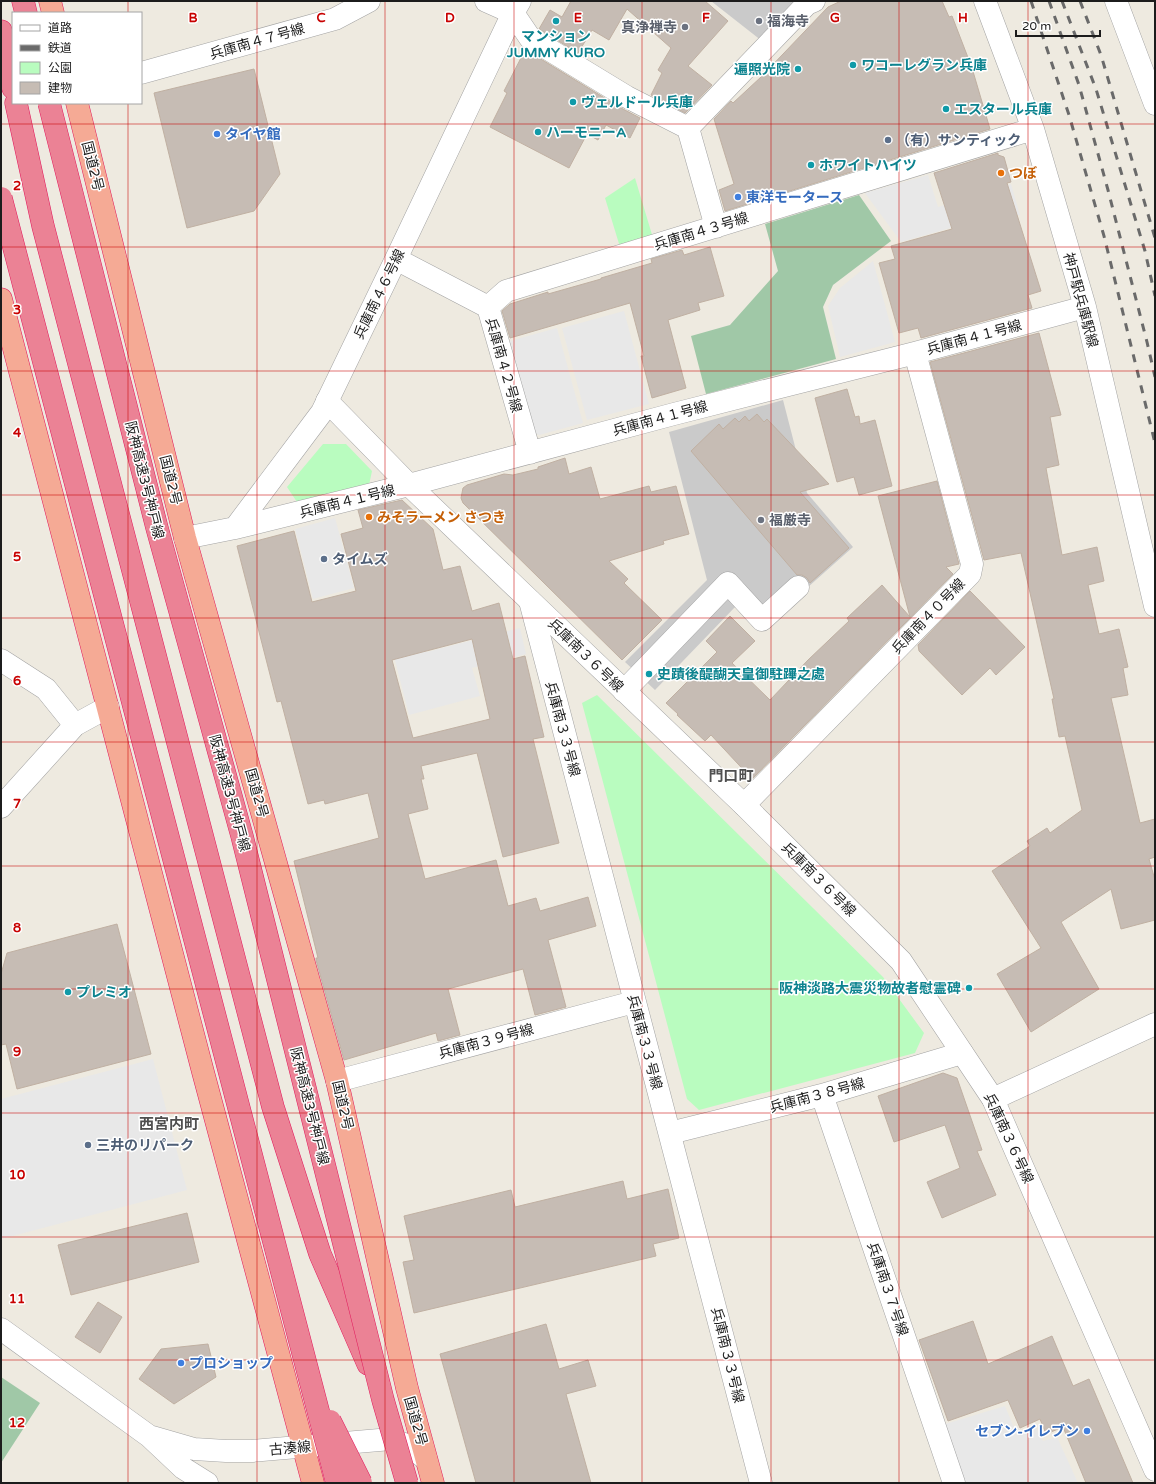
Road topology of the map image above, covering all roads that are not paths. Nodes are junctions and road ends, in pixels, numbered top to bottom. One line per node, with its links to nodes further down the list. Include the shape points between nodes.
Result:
1 (23, 1): 9 (highway)
2 (50, 1): 10 (highway)
3 (370, 1): 12 (street, 兵庫南４７号線, via 335,19)
4 (486, 1): 8 (street)
5 (814, 1): 18 (street, via 807,4)
6 (985, 1): 19 (street, 神戸駅兵庫駅線)
7 (1116, 1): 17 (street)
8 (517, 7): 18 (street, via 530,38 627,97); 22 (street, 兵庫南４６号線)
9 (26, 12)
10 (53, 12)
11 (1, 31): 13 (highway)
12 (142, 73)
13 (12, 83)
14 (16, 104): 50 (highway, bridge, via 43,226 273,1106 320,1254)
15 (49, 104): 50 (highway, 阪神高速3号神戸線, bridge, via 157,528 242,836)
16 (77, 104): 31 (highway, 国道2号)
17 (1155, 104)
18 (688, 128): 21 (street)
19 (1033, 129): 21 (street, 兵庫南４３号線); 25 (street, 神戸駅兵庫駅線)
20 (1, 198): 49 (highway, bridge)
21 (716, 227): 24 (street, 兵庫南４３号線, via 506,291)
22 (396, 259): 24 (street, 兵庫南４２号線); 27 (street, 兵庫南４６号線)
23 (1, 299): 37 (highway)
24 (488, 307): 28 (street, 兵庫南４２号線)
25 (1085, 307): 26 (street, 兵庫南４１号線); 34 (street, 神戸駅兵庫駅線)
26 (915, 353): 28 (street, 兵庫南４１号線); 39 (street, 兵庫南４０号線, via 972,564 970,574)
27 (327, 401): 29 (street, 兵庫南３６号線); 30 (street, 兵庫南４６号線, via 322,412)
28 (530, 453): 29 (street, 兵庫南４１号線)
29 (409, 485): 30 (street, 兵庫南４１号線); 33 (street, 兵庫南３６号線)
30 (235, 528): 31 (street)
31 (185, 538): 44 (highway, 国道2号)
32 (798, 587): 36 (street, via 762,620 728,583)
33 (530, 601): 36 (street, 兵庫南３６号線); 41 (street, 兵庫南３３号線)
34 (1155, 606)
35 (1, 660): 38 (street, via 46,689)
36 (624, 691): 39 (street, 兵庫南３６号線)
37 (108, 707): 38 (street); 52 (highway)
38 (75, 725): 40 (street)
39 (744, 805): 43 (street, 兵庫南３６号線, via 901,962)
40 (1, 807)
41 (634, 1002): 44 (street, 兵庫南３９号線); 47 (street, 兵庫南３３号線)
42 (1155, 1024): 46 (street)
43 (962, 1053): 45 (street, 兵庫南３８号線); 46 (street, 兵庫南３６号線)
44 (337, 1081): 53 (highway, 国道2号, via 407,1388)
45 (822, 1095): 47 (street, 兵庫南３８号線); 62 (street, 兵庫南３７号線)
46 (993, 1100): 54 (street, 兵庫南３６号線)
47 (670, 1132): 61 (street, 兵庫南３３号線)
48 (1, 1329): 51 (street, 古湊線)
49 (310, 1382): 57 (highway, bridge); 58 (highway, bridge)
50 (383, 1400): 59 (highway, 阪神高速3号神戸線, bridge)
51 (149, 1436): 52 (street, 古湊線, via 194,1449 252,1451); 55 (street, 古湊線, via 183,1468)
52 (303, 1447): 53 (street, 古湊線, via 391,1439 409,1446); 56 (highway)
53 (426, 1459): 60 (highway, 国道2号)
54 (1155, 1470)
55 (207, 1483)
56 (313, 1483)
57 (337, 1483)
58 (361, 1483)
59 (407, 1483)
60 (433, 1483)
61 (761, 1483)
62 (954, 1483)

